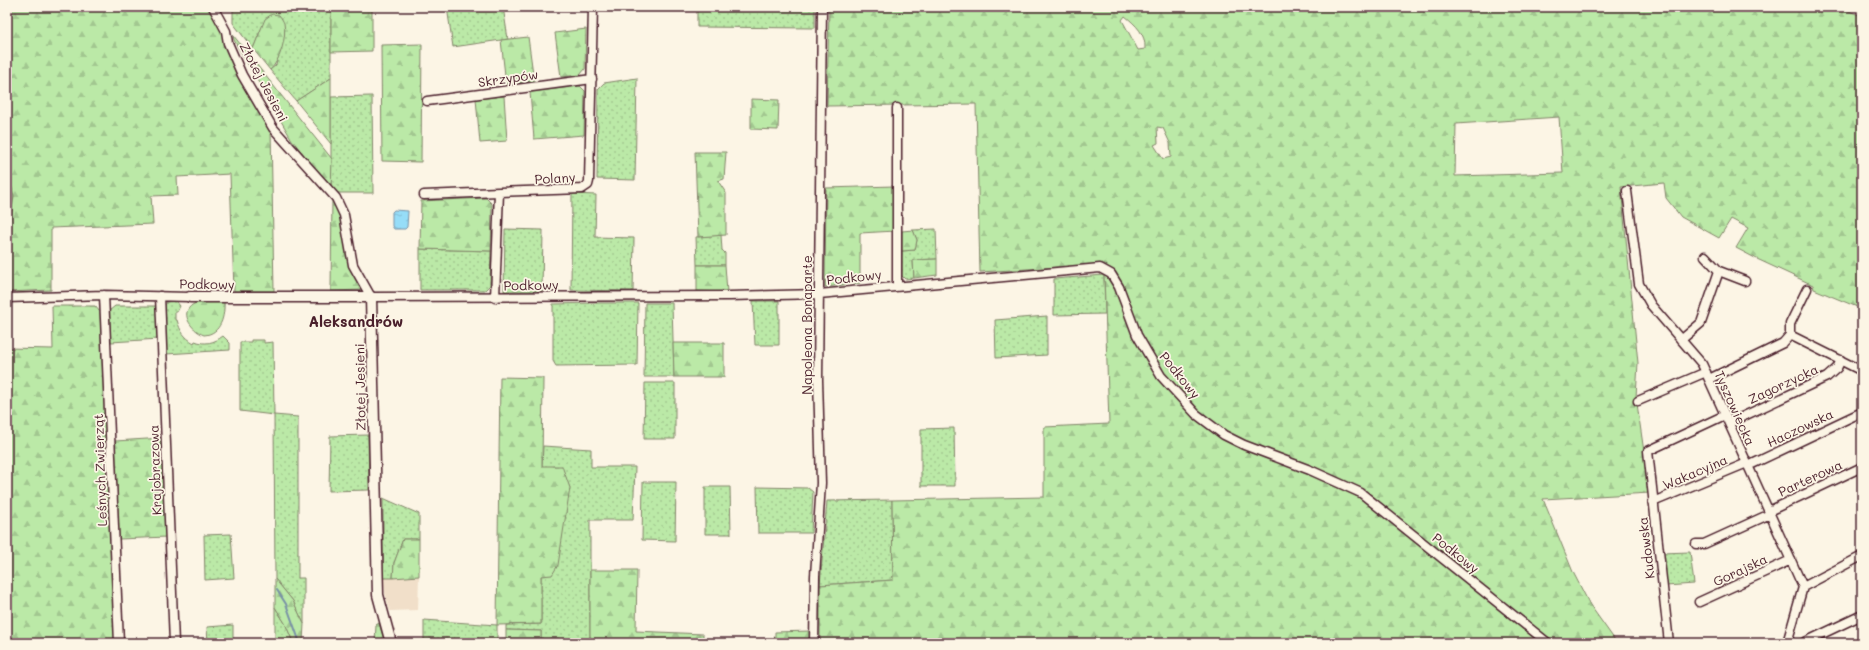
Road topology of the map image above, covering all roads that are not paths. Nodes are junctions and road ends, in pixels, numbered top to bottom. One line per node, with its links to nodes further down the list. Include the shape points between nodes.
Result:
1 (213, 7): 19 (street, Złotej Jesieni, via 226,31 228,43 242,74 273,128 342,207 353,265)
2 (593, 7): 4 (street, Polany)
3 (822, 7): 15 (street, Napoleona Bonaparte)
4 (592, 79): 5 (street, Skrzypów); 8 (street, Polany, via 588,185 582,189)
5 (428, 101)
6 (897, 108): 13 (street)
7 (1627, 191): 23 (street, Tyszowiecka, via 1639,284 1651,305)
8 (499, 192): 9 (street); 21 (street)
9 (424, 195)
10 (1705, 256): 11 (street)
11 (1719, 271): 12 (street); 23 (street, via 1701,323)
12 (1745, 281)
13 (897, 286): 15 (street, Podkowy); 45 (street, Podkowy, via 1100,268 1111,274 1119,286 1137,335 1161,376 1196,414 1224,435 1244,445 1361,493)
14 (1807, 289): 22 (street, via 1790,324)
15 (819, 294): 21 (street, Podkowy); 44 (street, Napoleona Bonaparte, via 821,483)
16 (104, 296): 17 (street, Podkowy); 20 (street, Podkowy); 41 (street, Leśnych Zwierząt)
17 (160, 296): 18 (street, Podkowy); 42 (street, Krajobrazowa)
18 (190, 297): 19 (street, Podkowy)
19 (371, 297): 21 (street, Podkowy); 43 (street, Złotej Jesieni, via 378,595)
20 (7, 298)
21 (495, 298)
22 (1790, 335): 24 (street); 26 (street, via 1783,343)
23 (1681, 340): 26 (street, Tyszowiecka, via 1696,356)
24 (1841, 360): 25 (street); 30 (street, Zagorzycka, via 1837,368 1827,376)
25 (1862, 371)
26 (1707, 375): 27 (street); 29 (street, Tyszowiecka)
27 (1638, 401)
28 (1862, 412): 31 (street, Haczowska)
29 (1725, 415): 30 (street, Tyszowiecka); 33 (street, Kudowska, via 1648,451)
30 (1729, 423): 31 (street, Tyszowiecka)
31 (1748, 464): 33 (street, Wakacyjna); 34 (street, Tyszowiecka)
32 (1862, 467): 34 (street, Parterowa)
33 (1653, 502): 46 (street, Kudowska)
34 (1769, 512): 35 (street, Parterowa, via 1704,544); 37 (street, Tyszowiecka)
35 (1696, 544)
36 (1862, 556): 38 (street)
37 (1791, 560): 38 (street, Tyszowiecka); 39 (street, Gorajska)
38 (1803, 587): 47 (street)
39 (1699, 602)
40 (1862, 615): 48 (street)
41 (119, 643)
42 (174, 643)
43 (391, 643)
44 (814, 643)
45 (1548, 643)
46 (1669, 643)
47 (1787, 643)
48 (1803, 643)

